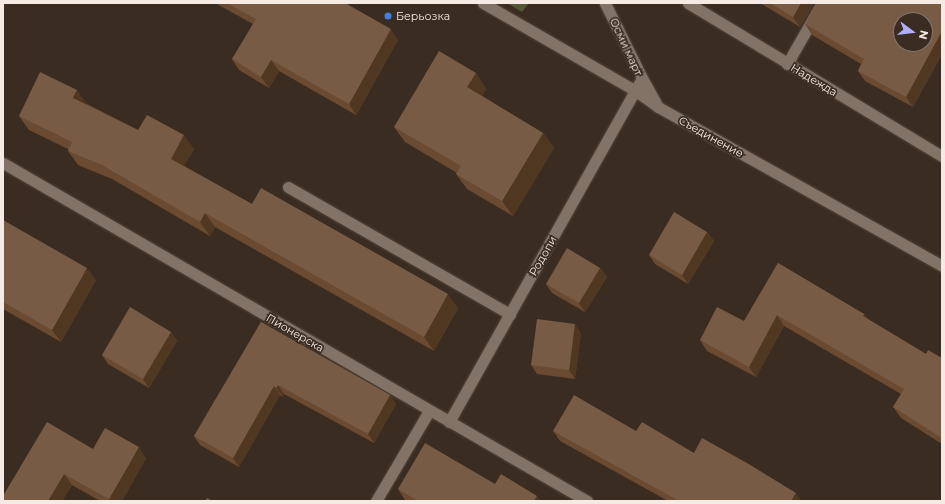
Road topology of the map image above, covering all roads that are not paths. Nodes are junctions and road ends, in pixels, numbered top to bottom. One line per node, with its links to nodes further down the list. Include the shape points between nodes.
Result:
1 (483, 3): 7 (street, Съединение)
2 (605, 3): 6 (street, Осми март)
3 (688, 3): 5 (street, Надежда)
4 (822, 3): 5 (street)
5 (787, 64): 9 (street, Надежда)
6 (642, 78): 7 (street, Осми март); 8 (street)
7 (636, 91): 8 (street, Съединение); 13 (street, Родопи)
8 (658, 107): 12 (street, Съединение)
9 (942, 156)
10 (3, 164): 14 (street, Пионерска)
11 (288, 187): 13 (street)
12 (942, 266)
13 (510, 314): 15 (street, Родопи)
14 (429, 411): 15 (street, Пионерска); 16 (street)
15 (449, 422): 17 (street, Пионерска)
16 (376, 501)
17 (588, 501)

